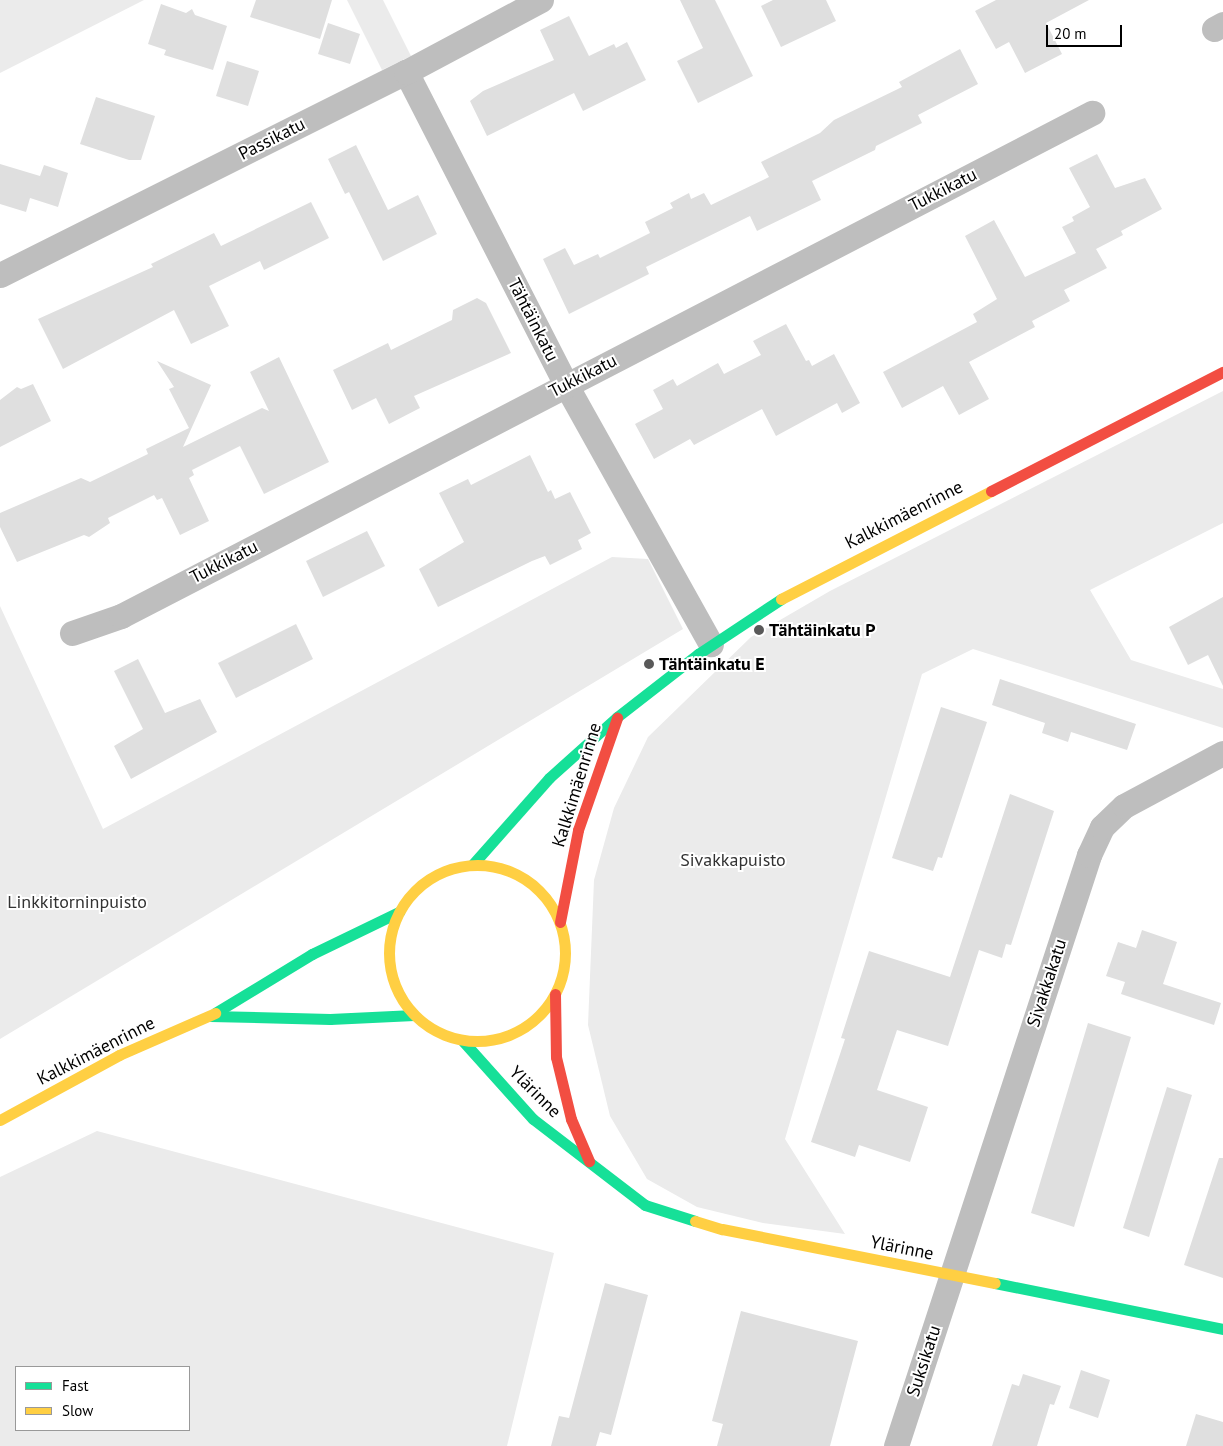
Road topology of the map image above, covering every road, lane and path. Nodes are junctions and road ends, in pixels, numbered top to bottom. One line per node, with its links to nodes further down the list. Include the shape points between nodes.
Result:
1 (541, 0): 2 (street, Passikatu)
2 (406, 72): 4 (street, Passikatu); 6 (street, Tähtäinkatu)
3 (1092, 113): 6 (street, Tukkikatu)
4 (0, 275)
5 (1223, 372): 8 (street, Kalkkimäenrinne, via 810,582)
6 (566, 384): 7 (street, Tukkikatu, via 121,616); 8 (street, Tähtäinkatu)
7 (72, 633)
8 (711, 644): 9 (street, Kalkkimäenrinne)
9 (617, 717): 11 (street, Kalkkimäenrinne, via 549,778); 13 (street, Kalkkimäenrinne, via 578,830)
10 (1223, 753): 20 (street, Sivakkakatu, via 1144,793 1102,827 1089,855)
11 (473, 864): 12 (street, via 438,874 416,890); 13 (street, via 510,870 526,879 540,891)
12 (398, 912): 15 (street, via 392,929 390,966 402,1000); 16 (street, Kalkkimäenrinne, via 312,954)
13 (560, 922): 14 (street, via 565,958)
14 (555, 994): 17 (street, via 532,1022 517,1032 481,1041); 19 (street, Ylärinne, via 556,1057 571,1119)
15 (414, 1015): 16 (street, Kalkkimäenrinne, via 330,1019); 17 (street, via 428,1026)
16 (210, 1016): 18 (street, Kalkkimäenrinne, via 119,1055)
17 (462, 1040): 19 (street, Ylärinne, via 533,1120)
18 (0, 1120)
19 (590, 1162): 20 (street, Ylärinne, via 645,1205 690,1220)
20 (952, 1276): 21 (street, Ylärinne); 22 (street, Suksikatu)
21 (1223, 1330)
22 (896, 1446)

